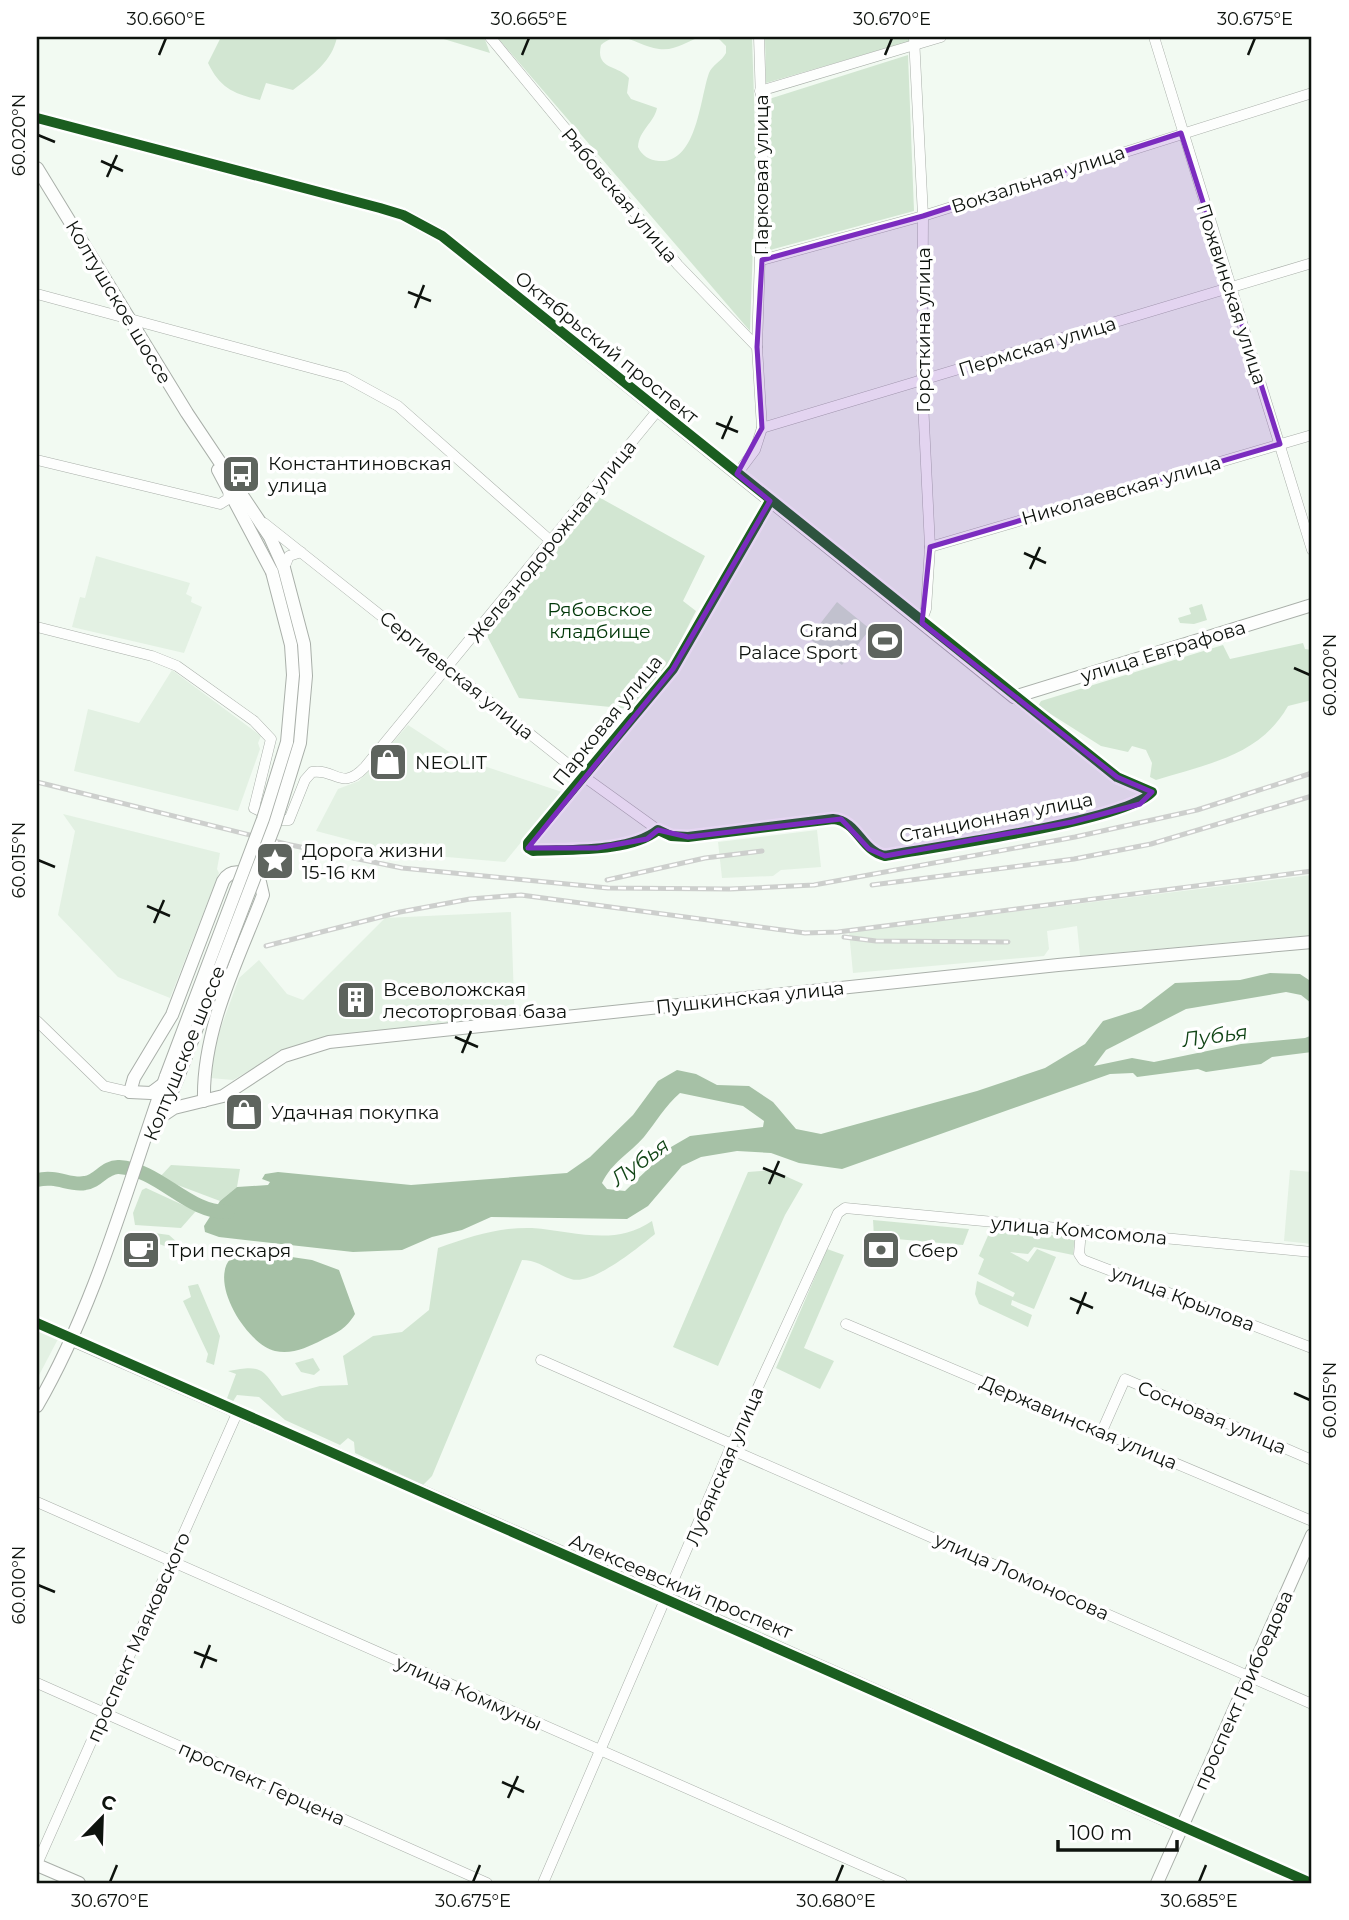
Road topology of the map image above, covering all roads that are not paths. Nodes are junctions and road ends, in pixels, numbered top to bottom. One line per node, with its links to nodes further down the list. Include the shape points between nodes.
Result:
1 (490, 37): 17 (street, Рябовская улица, via 678,265)
2 (759, 37): 6 (street, Парковая улица)
3 (941, 37): 5 (street)
4 (1154, 37): 9 (street, Пожвинская улица)
5 (914, 41): 6 (street); 11 (street, Горсткина улица)
6 (760, 91): 12 (street, Парковая улица)
7 (1312, 93): 9 (street, Вокзальная улица)
8 (37, 118): 19 (street, Октябрьский проспект, via 403,215 442,236)
9 (1181, 133): 11 (street, Вокзальная улица); 14 (street, Пожвинская улица)
10 (37, 168): 16 (street, Колтушское шоссе)
11 (923, 216): 12 (street, Вокзальная улица); 18 (street, Горсткина улица)
12 (762, 260): 17 (street, Парковая улица)
13 (1312, 263): 14 (street, Пермская улица)
14 (1230, 289): 18 (street, Пермская улица); 23 (street, Пожвинская улица)
15 (37, 294): 16 (street)
16 (128, 318): 21 (street, Колтушское шоссе); 29 (street, via 345,377 398,406)
17 (757, 347): 20 (street, Парковая улица)
18 (922, 381): 20 (street, Пермская улица); 30 (street, Горсткина улица)
19 (658, 410): 25 (street, Октябрьский проспект); 29 (street, Железнодорожная улица)
20 (762, 428): 25 (street, Парковая улица, via 755,450)
21 (201, 435): 26 (street, Колтушское шоссе); 28 (street, Колтушское шоссе)
22 (1312, 435): 23 (street, Николаевская улица)
23 (1280, 444): 30 (street, Николаевская улица); 31 (street, Пожвинская улица)
24 (37, 460): 26 (street, via 219,504 228,499)
25 (737, 474): 27 (street, Октябрьский проспект)
26 (229, 488): 33 (street, Колтушское шоссе)
27 (770, 501): 35 (street, Октябрьский проспект); 39 (street, Парковая улица, via 673,669)
28 (257, 517): 32 (street, Сергиевская улица); 33 (street, Колтушское шоссе)
29 (552, 542): 37 (street, Железнодорожная улица)
30 (930, 547): 35 (street, Горсткина улица)
31 (1312, 550)
32 (301, 552): 33 (street, via 289,556); 37 (street, Сергиевская улица)
33 (278, 570): 44 (street, Колтушское шоссе, bridge, via 291,645 287,742)
34 (1312, 605): 38 (street, улица Евграфова)
35 (921, 622): 38 (street, Октябрьский проспект)
36 (37, 627): 37 (street, Железнодорожная улица, via 177,666 261,727 271,744 254,799 257,811 278,820 289,820 308,776 317,771 345,780 357,776)
37 (447, 669): 39 (street, Сергиевская улица)
38 (1014, 697): 40 (street, Октябрьский проспект, via 1117,777)
39 (583, 776): 41 (street, Сергиевская улица); 41 (street, Парковая улица, via 528,848 597,848 647,839)
40 (1153, 792): 41 (street, Станционная улица, via 1140,804 1072,822 885,856 869,849 841,820 688,836)
41 (659, 830)
42 (1312, 942): 46 (street, Пушкинская улица, via 329,1042 284,1056 229,1093)
43 (37, 1021): 45 (street, via 104,1086)
44 (169, 1080): 45 (street, via 151,1093); 46 (street, via 179,1096); 47 (street, Колтушское шоссе)
45 (130, 1092): 46 (street, via 172,1015 223,881 238,872 260,882 263,895 215,1024); 47 (street, via 148,1101)
46 (204, 1101): 47 (street, Пушкинская улица)
47 (158, 1114): 53 (street, Колтушское шоссе)
48 (845, 1208): 49 (street, улица Комсомола); 59 (street, Лубянская улица, via 831,1223)
49 (1081, 1230): 50 (street, улица Комсомола); 54 (street, улица Крылова, via 1079,1254 1083,1260)
50 (1312, 1252)
51 (37, 1324): 53 (street, Алексеевский проспект)
52 (846, 1324): 58 (street, Державинская улица)
53 (71, 1339): 56 (street); 57 (street, Алексеевский проспект)
54 (1312, 1348)
55 (541, 1360): 59 (street, улица Ломоносова)
56 (37, 1406)
57 (238, 1411): 64 (street, проспект Маяковского); 65 (street, Алексеевский проспект)
58 (1102, 1431): 60 (street, Сосновая улица, via 1125,1379); 62 (street, Державинская улица)
59 (731, 1447): 65 (street, Лубянская улица); 66 (street, улица Ломоносова)
60 (1312, 1460)
61 (37, 1502): 64 (street, улица Коммуны)
62 (1312, 1521)
63 (1312, 1535): 66 (street, проспект Грибоедова)
64 (173, 1562): 69 (street, проспект Маяковского); 70 (street, улица Коммуны)
65 (668, 1598): 70 (street, Лубянская улица); 71 (street, Алексеевский проспект)
66 (1250, 1676): 68 (street, улица Ломоносова); 71 (street, проспект Грибоедова)
67 (37, 1683): 69 (street, проспект Герцена)
68 (1312, 1704)
69 (103, 1713): 72 (street, проспект Маяковского); 74 (street, проспект Герцена)
70 (601, 1751): 75 (street, Лубянская улица); 76 (street, улица Коммуны)
71 (1182, 1827): 77 (street, проспект Грибоедова); 78 (street, Алексеевский проспект)
72 (37, 1864): 73 (street)
73 (79, 1883)
74 (487, 1883)
75 (542, 1883)
76 (902, 1883)
77 (1157, 1883)
78 (1311, 1883)

